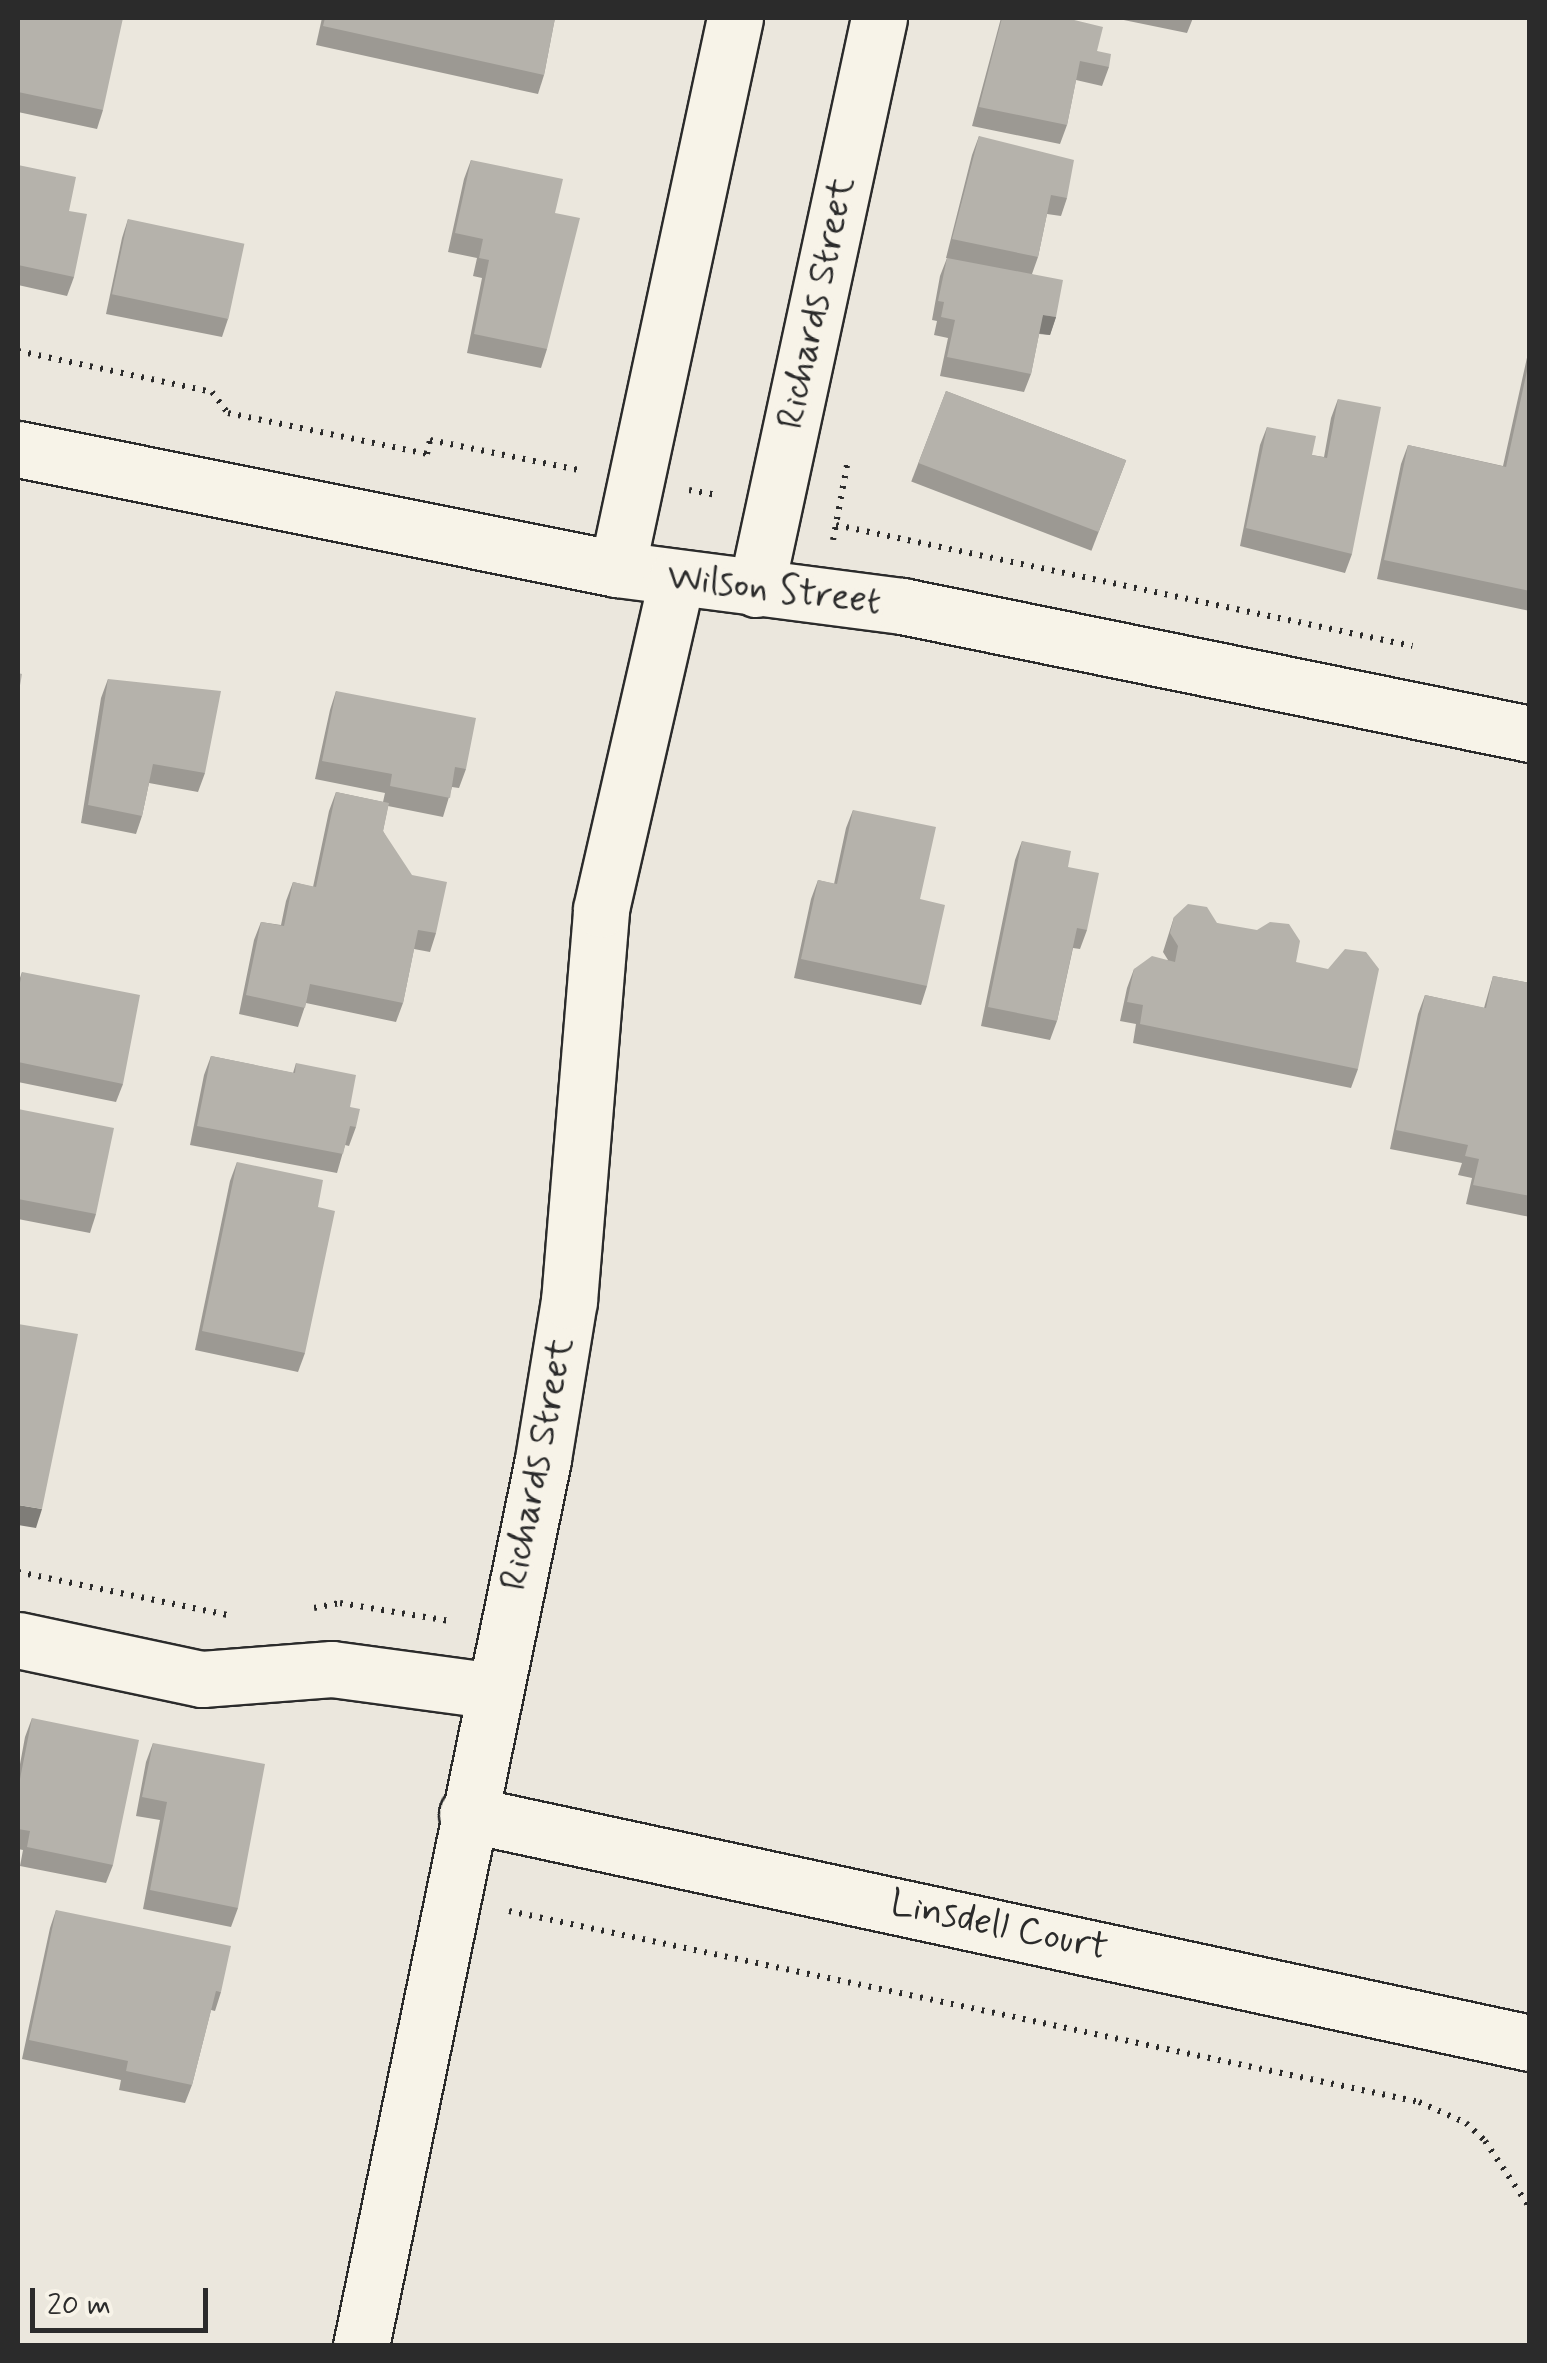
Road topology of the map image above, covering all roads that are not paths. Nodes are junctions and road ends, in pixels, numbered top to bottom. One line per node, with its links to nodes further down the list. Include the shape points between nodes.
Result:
1 (735, 18): 4 (street)
2 (879, 18): 6 (street, Richards Street)
3 (18, 449): 4 (street, Wilson Street)
4 (617, 569): 5 (street, Wilson Street)
5 (677, 578): 6 (street, Wilson Street); 9 (street, Richards Street, via 601,909 565,1330)
6 (756, 589): 7 (street, Wilson Street, via 902,606)
7 (1530, 734)
8 (18, 1640): 9 (street, via 202,1679 332,1669)
9 (494, 1691): 10 (street, Richards Street)
10 (467, 1814): 11 (street, Linsdell Court); 12 (street, Richards Street)
11 (1530, 2043)
12 (361, 2346)

